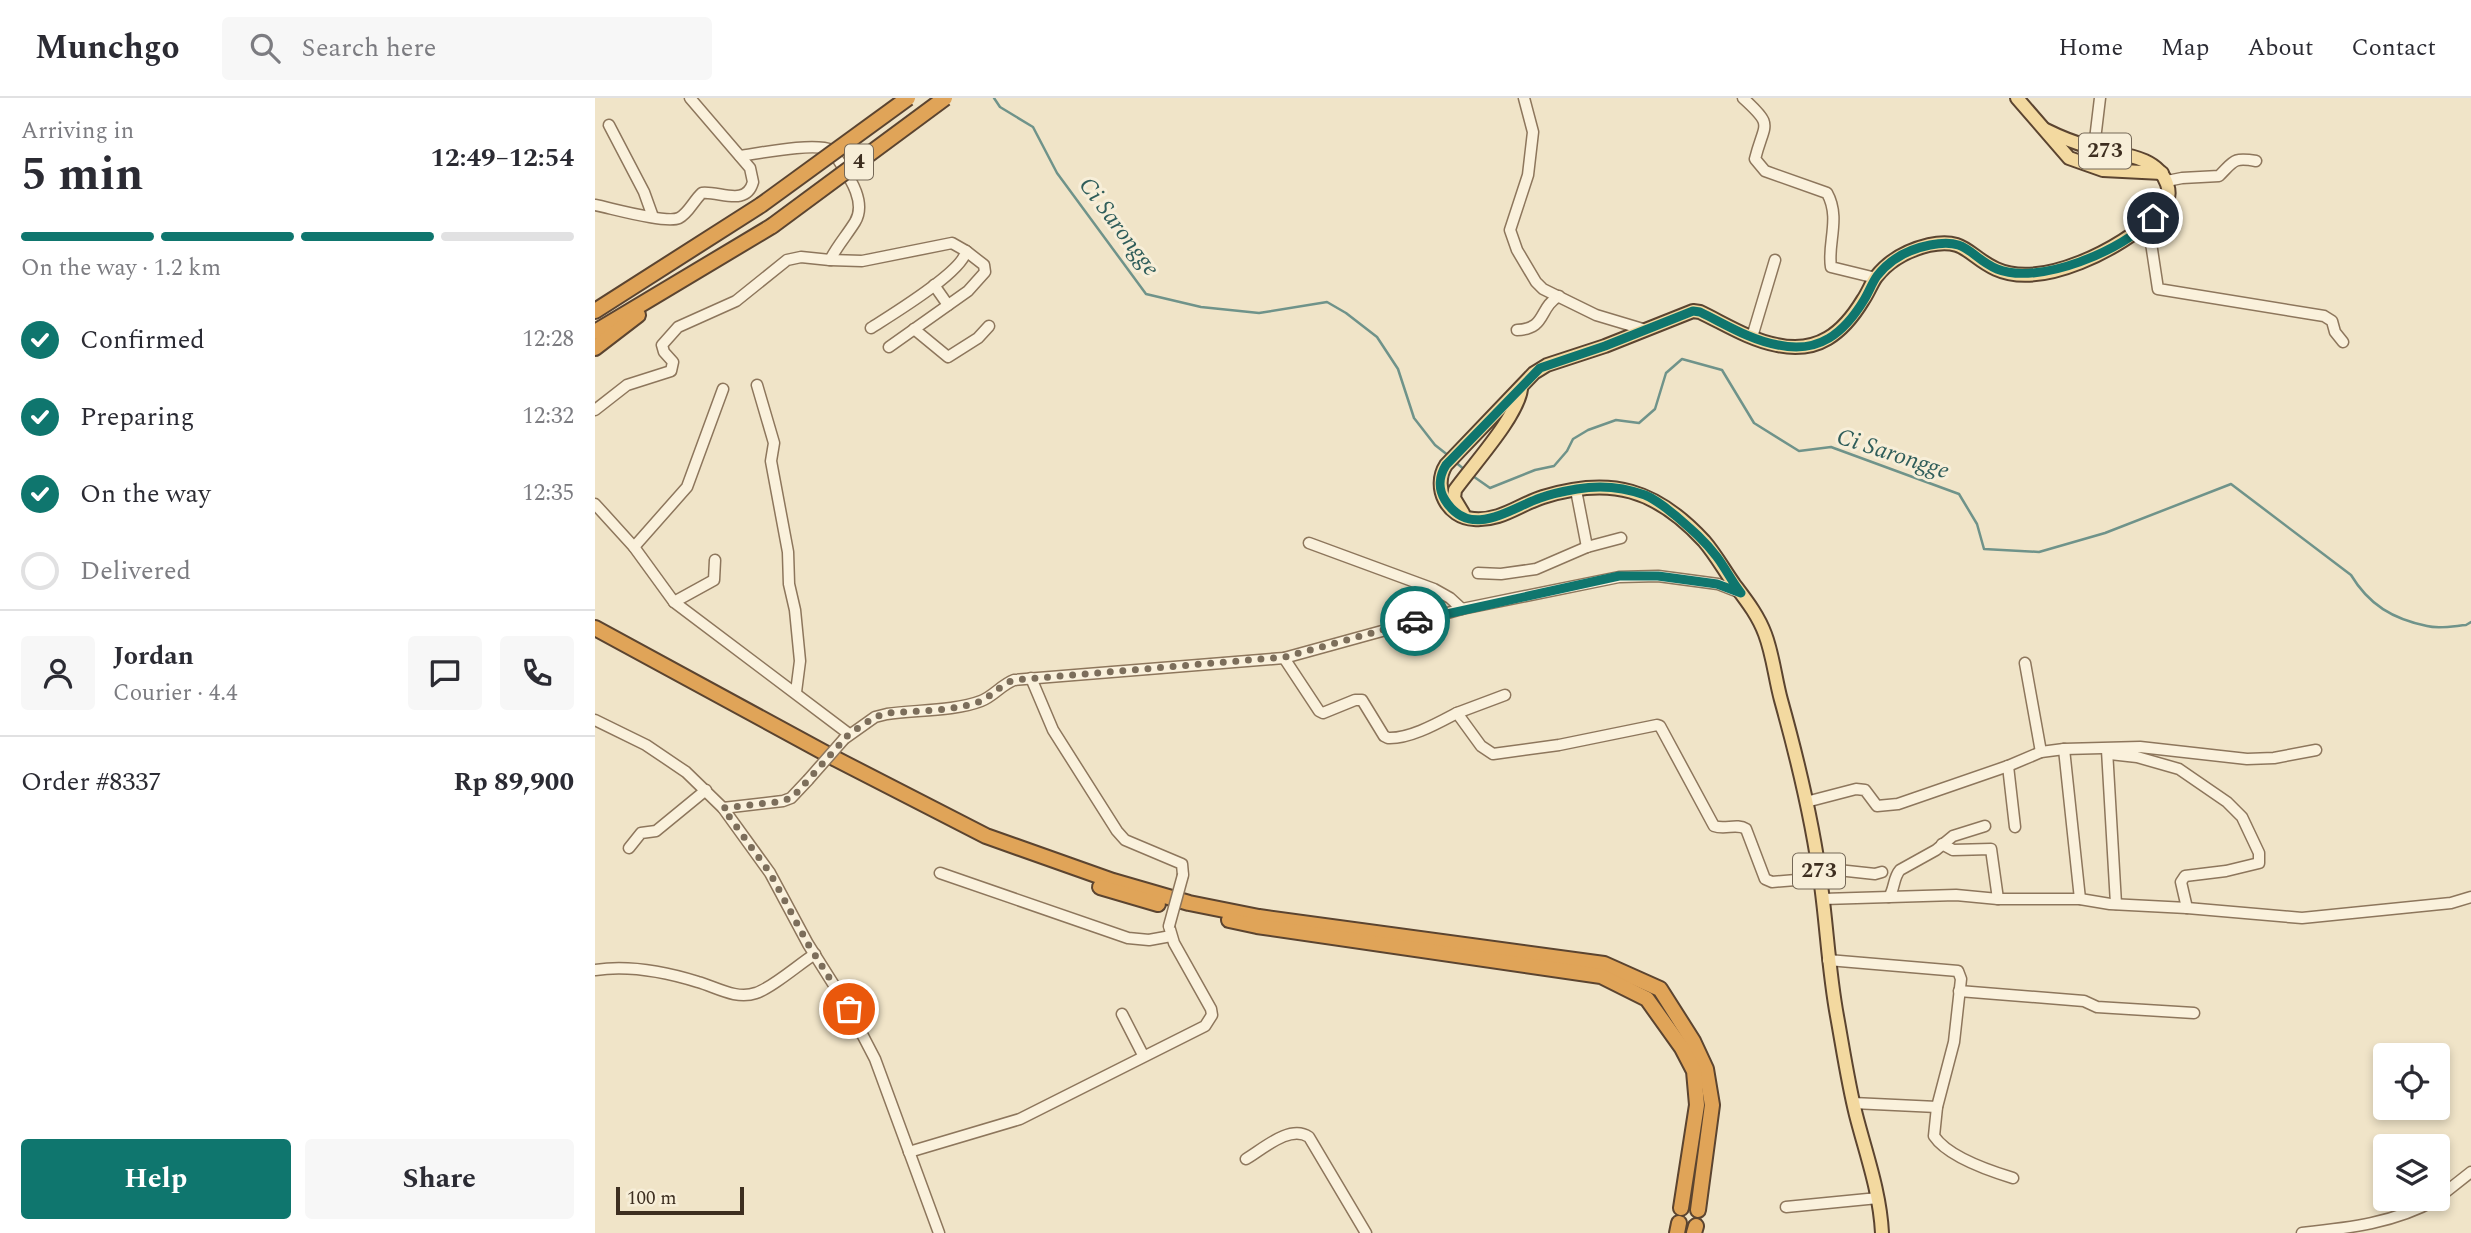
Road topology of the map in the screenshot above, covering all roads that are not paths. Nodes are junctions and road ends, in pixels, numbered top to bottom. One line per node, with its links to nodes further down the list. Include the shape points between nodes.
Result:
1 (908, 98): 25 (highway, 4, bridge, via 761,205)
2 (945, 98): 20 (highway, 4, bridge, via 772,226)
3 (1524, 98): 23 (street, via 1532,132 1528,175 1510,230 1536,282)
4 (1743, 98): 21 (street, via 1763,116 1766,125 1755,159 1759,166 1830,197 1834,221 1831,267)
5 (2017, 98): 9 (main road, 273)
6 (2100, 98): 10 (street)
7 (694, 99): 11 (street)
8 (609, 125): 15 (street)
9 (2046, 130): 10 (main road, 273); 13 (main road, 273, via 2069,158 2084,165)
10 (2094, 148): 13 (main road, 273, via 2147,161)
11 (740, 156): 15 (street, via 752,174 749,191 738,197 706,192 682,216); 18 (street, via 814,146 832,150 859,206 855,222)
12 (2256, 161): 13 (street, via 2233,161 2219,176)
13 (2164, 177): 16 (main road, via 2169,190 2167,204)
14 (595, 205): 15 (street)
15 (653, 217)
16 (2148, 223): 21 (main road, via 2098,255 2045,272 1996,269 1963,246 1943,243 1905,252); 33 (street, via 2158,289 2311,312 2332,321)
17 (965, 251): 18 (street, via 952,243 862,261); 22 (street, via 963,261); 24 (street, via 985,272)
18 (831, 260): 39 (street, via 787,260 736,301 678,327 662,345 673,362 671,371 627,384)
19 (1775, 260): 32 (street)
20 (693, 274): 31 (highway, 4); 35 (highway)
21 (1876, 278): 32 (main road, via 1850,321 1830,339 1796,348)
22 (934, 285): 24 (street); 27 (street)
23 (1559, 296): 29 (street, via 1550,301 1534,328); 30 (street)
24 (948, 305): 28 (street)
25 (595, 311)
26 (989, 326): 28 (street, via 948,357)
27 (871, 328)
28 (914, 329): 34 (street)
29 (1517, 330)
30 (1646, 330): 32 (main road, via 1685,313 1700,312); 37 (main road, via 1540,368)
31 (595, 332)
32 (1752, 337)
33 (2343, 342)
34 (889, 347)
35 (595, 348)
36 (757, 385): 57 (street, via 774,443 771,461 799,649)
37 (1521, 386): 42 (main road, via 1515,405 1455,489 1454,498); 42 (main road, via 1442,471 1442,496)
38 (723, 389): 45 (street, via 687,487)
39 (595, 410)
40 (1576, 489): 42 (main road, 273, via 1542,497 1498,517); 46 (street); 49 (main road, 273, via 1623,489 1659,502 1706,544)
41 (595, 504): 45 (street)
42 (1467, 519)
43 (1621, 538): 46 (street)
44 (1309, 542): 51 (street, via 1434,589)
45 (634, 547): 50 (street)
46 (1587, 547): 48 (street, via 1536,569)
47 (715, 560): 50 (street, via 714,580)
48 (1478, 573)
49 (1741, 593): 51 (street, via 1717,584 1619,576); 70 (main road, 273, via 1767,641)
50 (674, 602): 57 (street)
51 (1462, 609): 54 (street)
52 (595, 622): 53 (highway)
53 (599, 636): 103 (highway, via 831,766 992,848 1125,896 1257,926 1601,976 1647,999 1694,1072 1697,1105); 104 (highway, via 986,836 1113,881 1189,904 1259,916 1604,964 1660,989 1706,1069 1712,1105)
54 (1285, 657): 56 (street); 59 (street, via 1319,711 1362,700 1388,738)
55 (2025, 663): 65 (street)
56 (1031, 678): 61 (street, via 1009,682 973,704 887,713); 86 (street, bridge, via 1053,730 1117,831 1125,840 1182,864)
57 (796, 692): 61 (street)
58 (1505, 695): 59 (street)
59 (1457, 713): 78 (street, via 1481,747 1493,754 1657,724 1714,825 1746,829 1765,879)
60 (595, 720): 69 (street, via 666,757)
61 (847, 736): 71 (street, bridge, via 792,798)
62 (2140, 747): 64 (street, via 2247,759); 66 (street); 67 (street)
63 (2063, 749): 65 (street); 66 (street); 83 (street)
64 (2316, 750)
65 (2041, 752): 68 (street)
66 (2107, 752): 67 (street); 84 (street)
67 (2128, 755): 85 (street, via 2185,772 2227,802 2242,817 2259,853 2255,865 2185,876 2181,882)
68 (2008, 766): 70 (street, via 1898,804 1877,806 1865,790 1856,789); 73 (street)
69 (706, 790): 71 (street); 75 (street, via 656,831 641,833)
70 (1806, 802): 78 (main road, 273)
71 (723, 808): 87 (street, via 770,873)
72 (1985, 826): 74 (street, via 1953,836)
73 (2015, 827)
74 (1942, 845): 79 (street, via 1900,870); 82 (street, via 1991,849)
75 (629, 848)
76 (1882, 872): 78 (street, via 1838,870)
77 (940, 873): 86 (street, via 1128,938 1149,940)
78 (1820, 876): 81 (main road, 273)
79 (1889, 897): 81 (street); 82 (street)
80 (2471, 897): 85 (street, via 2302,918)
81 (1823, 899): 88 (main road, 273)
82 (1998, 899): 83 (street)
83 (2080, 899): 84 (street)
84 (2116, 905): 85 (street)
85 (2187, 908)
86 (1170, 931): 93 (street, via 1212,1016 1205,1026)
87 (815, 954): 89 (street, via 759,992 744,996 644,971); 96 (street, via 875,1059)
88 (1828, 960): 90 (street, via 1957,971); 94 (main road, 273)
89 (595, 970)
90 (1959, 991): 91 (street); 95 (street, via 1954,1042)
91 (2194, 1013)
92 (1122, 1014): 93 (street)
93 (1143, 1055): 96 (street, via 1020,1119)
94 (1853, 1103): 95 (street); 101 (main road, 273)
95 (1937, 1107): 99 (street, via 1937,1140 1981,1168)
96 (909, 1152): 106 (street)
97 (1246, 1159): 107 (street, via 1291,1132 1303,1133)
98 (2471, 1172): 100 (street)
99 (2013, 1178)
100 (2450, 1188)
101 (1878, 1198): 102 (street); 108 (main road, 273)
102 (1786, 1207)
103 (1681, 1208)
104 (1698, 1210)
105 (2412, 1211): 109 (street, via 2373,1224)
106 (939, 1233)
107 (1366, 1233)
108 (1882, 1233)
109 (2302, 1233)

